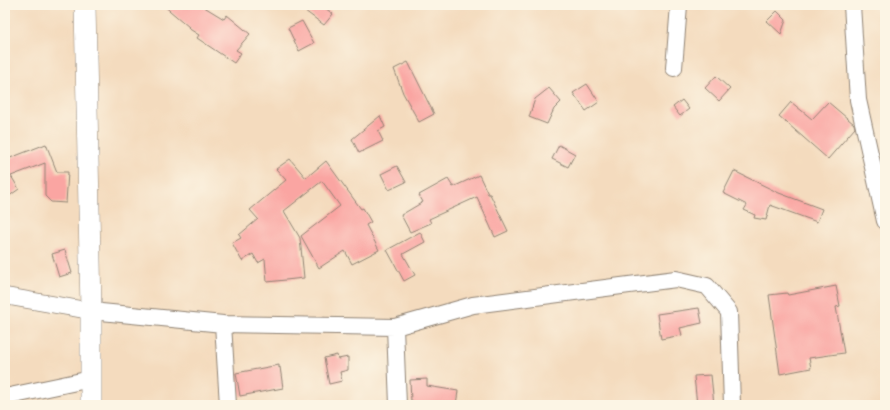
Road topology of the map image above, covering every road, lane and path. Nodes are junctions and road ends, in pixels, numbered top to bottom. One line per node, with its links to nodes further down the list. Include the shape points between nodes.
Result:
1 (85, 5): 7 (street)
2 (679, 5): 4 (street)
3 (852, 5): 5 (street, via 858,100)
4 (674, 68)
5 (885, 221)
6 (5, 296): 7 (street)
7 (91, 311): 8 (street); 10 (street)
8 (223, 324): 9 (street); 13 (street)
9 (395, 327): 14 (street); 15 (street, via 473,305 676,279 707,286 729,312)
10 (91, 379): 11 (street); 12 (street)
11 (5, 397)
12 (91, 405)
13 (228, 405)
14 (398, 405)
15 (732, 405)

